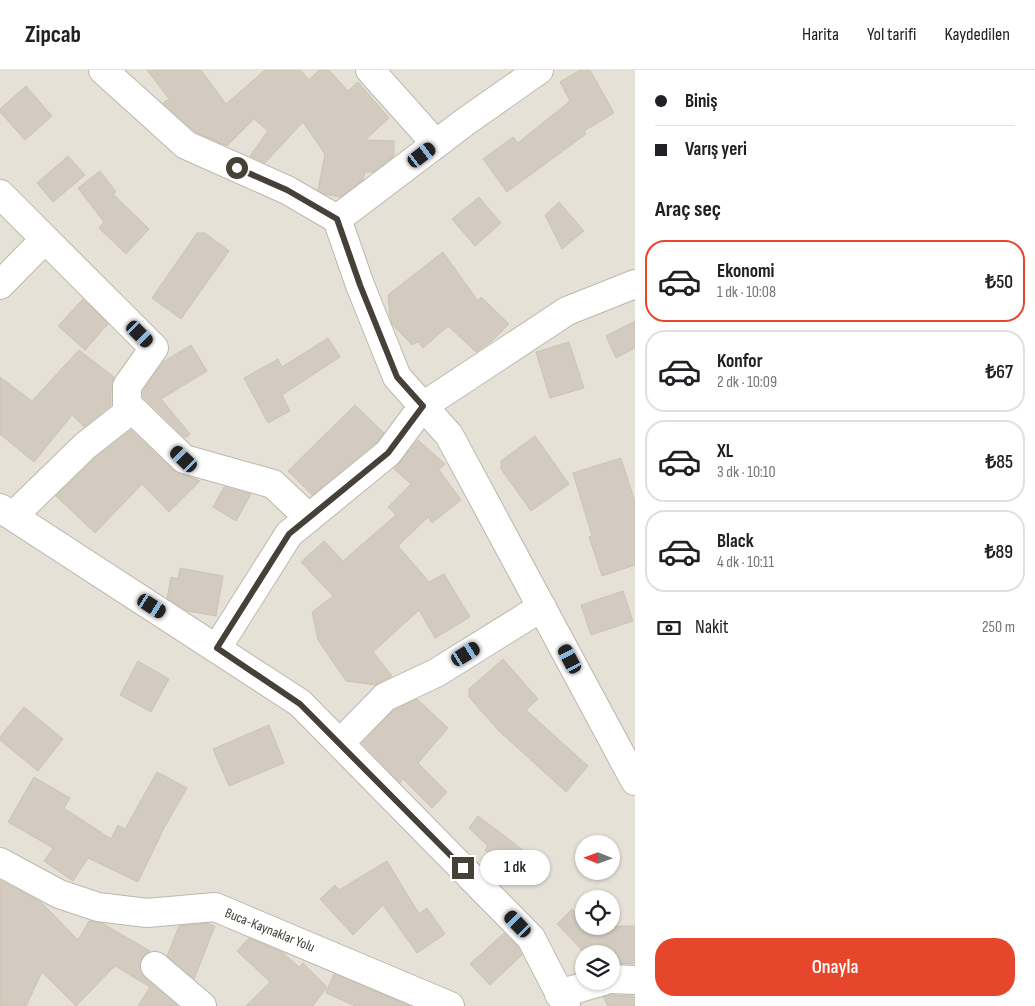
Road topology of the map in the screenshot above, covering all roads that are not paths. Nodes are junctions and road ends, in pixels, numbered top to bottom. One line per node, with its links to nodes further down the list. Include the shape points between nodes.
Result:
1 (103, 70): 6 (street, via 186,146 287,190)
2 (370, 70): 4 (street)
3 (539, 70): 4 (street)
4 (436, 144): 6 (street)
5 (0, 194): 7 (street)
6 (337, 219): 11 (street, via 397,377)
7 (45, 239): 9 (street); 10 (street, via 154,348 127,386)
8 (635, 284): 11 (street, via 566,311)
9 (0, 285)
10 (127, 404): 12 (street, via 127,413); 13 (street, via 184,459 273,484)
11 (423, 406): 13 (street, via 388,453); 14 (street, via 449,435)
12 (6, 512): 15 (street)
13 (309, 518): 15 (street, via 289,534)
14 (542, 607): 16 (street, via 436,673 385,697); 17 (street)
15 (217, 648): 16 (street, via 300,704)
16 (340, 743): 23 (street, via 531,938)
17 (635, 781)
18 (0, 862): 25 (street, Buca-Kaynaklar Yolu, via 59,894 98,907 147,913 215,907)
19 (155, 966): 24 (street)
20 (620, 979): 21 (street)
21 (635, 980)
22 (584, 990): 23 (street)
23 (562, 1000)
24 (202, 1006)
25 (450, 1006)

